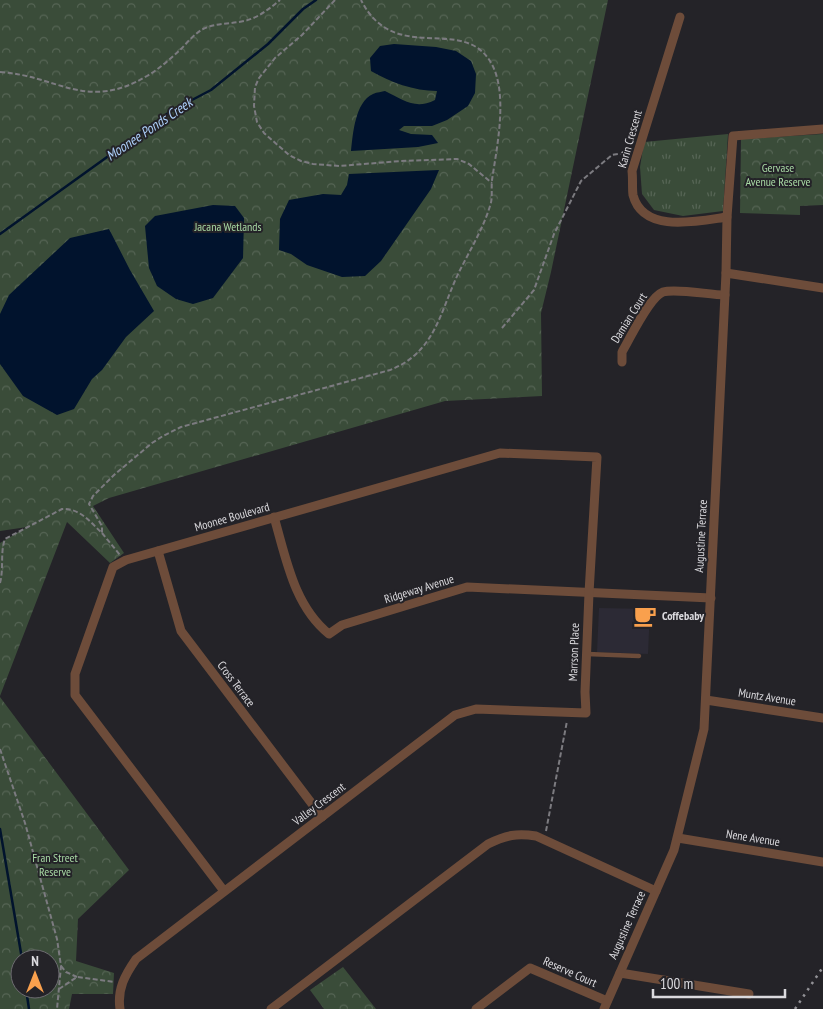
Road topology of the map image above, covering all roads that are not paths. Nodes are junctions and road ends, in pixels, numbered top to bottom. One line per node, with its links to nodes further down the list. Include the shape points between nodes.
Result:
1 (680, 17): 3 (street, Karin Crescent, via 632,171 633,195 641,211 676,223)
2 (823, 129): 3 (street, Augustine Terrace, via 733,136)
3 (727, 217): 4 (street, Augustine Terrace)
4 (726, 274): 5 (street); 6 (street, Augustine Terrace)
5 (823, 288)
6 (725, 295): 7 (street, Damian Court, via 662,292 652,301 622,352); 11 (street, Augustine Terrace)
7 (622, 362)
8 (274, 517): 9 (street, Moonee Boulevard); 10 (street, Ridgeway Avenue, via 294,586 329,634 342,625 467,587); 10 (street, Moonee Boulevard, via 500,453 597,457)
9 (158, 551): 17 (street, Cross Terrace, via 182,631); 20 (street, Moonee Boulevard, via 114,567 75,674 75,695)
10 (589, 593): 11 (street, Ridgeway Avenue); 12 (street, Marrson Place)
11 (711, 598): 14 (street, Augustine Terrace)
12 (587, 654): 13 (lane); 15 (street, Marrson Place)
13 (639, 656)
14 (706, 700): 16 (street, Muntz Avenue); 18 (street, Augustine Terrace, via 704,729)
15 (586, 713): 17 (street, Valley Crescent, via 476,709 455,715)
16 (823, 718)
17 (322, 817): 20 (street, Valley Crescent)
18 (678, 838): 19 (street, Nene Avenue); 21 (street, Augustine Terrace)
19 (823, 862)
20 (224, 891): 25 (street, Valley Crescent, via 136,959 119,992)
21 (656, 891): 22 (street, Augustine Terrace); 26 (street, via 536,836 502,837 488,844)
22 (620, 973): 23 (street); 24 (street, Augustine Terrace)
23 (749, 994)
24 (605, 1005): 27 (street, Reserve Court, via 530,968)
25 (120, 1009)
26 (271, 1009)
27 (476, 1009)

